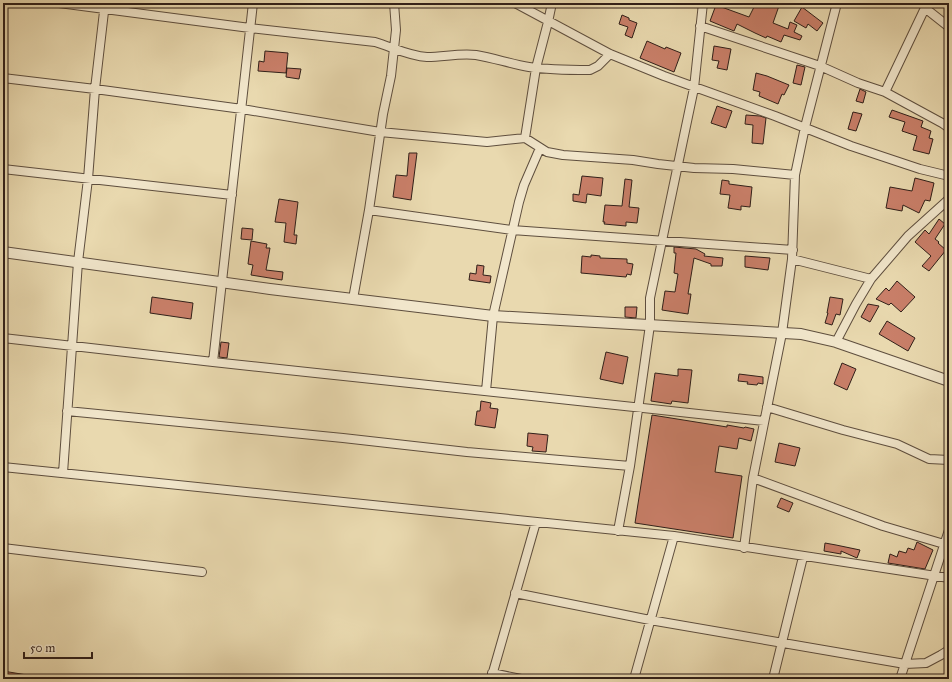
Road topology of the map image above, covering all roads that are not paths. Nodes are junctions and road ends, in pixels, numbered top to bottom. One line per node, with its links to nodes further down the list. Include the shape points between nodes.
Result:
1 (59, 3): 8 (street)
2 (253, 3): 13 (street)
3 (394, 3): 14 (street)
4 (515, 3): 10 (street)
5 (552, 3): 10 (street)
6 (703, 3): 11 (street)
7 (837, 3): 16 (street)
8 (104, 6): 13 (street); 20 (street)
9 (925, 6): 12 (street); 21 (street)
10 (548, 22): 15 (street); 17 (street)
11 (700, 26): 16 (street); 19 (street)
12 (949, 27)
13 (250, 28): 14 (street, via 375,42); 22 (street)
14 (394, 48): 17 (street, via 426,57 477,55); 25 (street)
15 (610, 54): 17 (street, via 590,70); 19 (street)
16 (820, 66): 21 (street); 23 (street)
17 (536, 68): 26 (street)
18 (3, 78): 20 (street)
19 (694, 88): 23 (street); 28 (street)
20 (95, 89): 22 (street); 32 (street)
21 (885, 92): 24 (street)
22 (242, 109): 25 (street); 33 (street)
23 (805, 127): 30 (street); 31 (street, via 851,146)
24 (949, 128)
25 (380, 132): 26 (street, via 487,142); 35 (street)
26 (525, 138): 27 (street)
27 (540, 148): 28 (street, via 563,155); 36 (street, via 524,185)
28 (678, 166): 30 (street); 37 (street)
29 (3, 169): 32 (street)
30 (795, 175): 39 (street)
31 (949, 176)
32 (88, 179): 33 (street); 40 (street)
33 (232, 196): 42 (street)
34 (949, 199): 41 (street, via 908,236)
35 (369, 210): 36 (street); 43 (street)
36 (512, 230): 37 (street); 44 (street)
37 (663, 241): 39 (street); 45 (street, via 650,298)
38 (3, 252): 40 (street)
39 (793, 254): 41 (street); 46 (street)
40 (78, 262): 42 (street); 49 (street)
41 (871, 279): 48 (street)
42 (222, 282): 43 (street); 50 (street)
43 (353, 299): 44 (street)
44 (493, 316): 45 (street); 52 (street)
45 (650, 325): 46 (street); 53 (street)
46 (782, 332): 48 (street); 54 (street)
47 (3, 338): 49 (street)
48 (836, 342): 51 (street)
49 (72, 345): 50 (street); 55 (street)
50 (213, 362): 52 (street)
51 (949, 381)
52 (486, 391): 53 (street)
53 (639, 407): 56 (street); 58 (street)
54 (767, 407): 56 (street); 57 (street, via 897,444 929,459)
55 (68, 411): 58 (street); 60 (street)
56 (764, 421): 61 (street)
57 (949, 460)
58 (630, 466): 64 (street)
59 (3, 467): 60 (street)
60 (63, 473): 62 (street)
61 (753, 478): 66 (street, via 883,526); 68 (street)
62 (536, 522): 64 (street); 73 (street)
63 (949, 530): 66 (street)
64 (618, 531): 65 (street)
65 (674, 536): 68 (street); 74 (street)
66 (944, 544): 71 (street)
67 (3, 548): 70 (street)
68 (744, 548): 69 (street)
69 (803, 557): 71 (street); 75 (street)
70 (202, 572)
71 (935, 577): 72 (street); 77 (street)
72 (949, 578)
73 (515, 593): 74 (street); 78 (street)
74 (650, 620): 75 (street); 80 (street)
75 (783, 642): 77 (street); 81 (street)
76 (949, 650): 77 (street, via 926,663)
77 (905, 664): 82 (street)
78 (491, 676): 79 (street)
79 (521, 679)
80 (634, 679)
81 (773, 679)
82 (900, 679)

